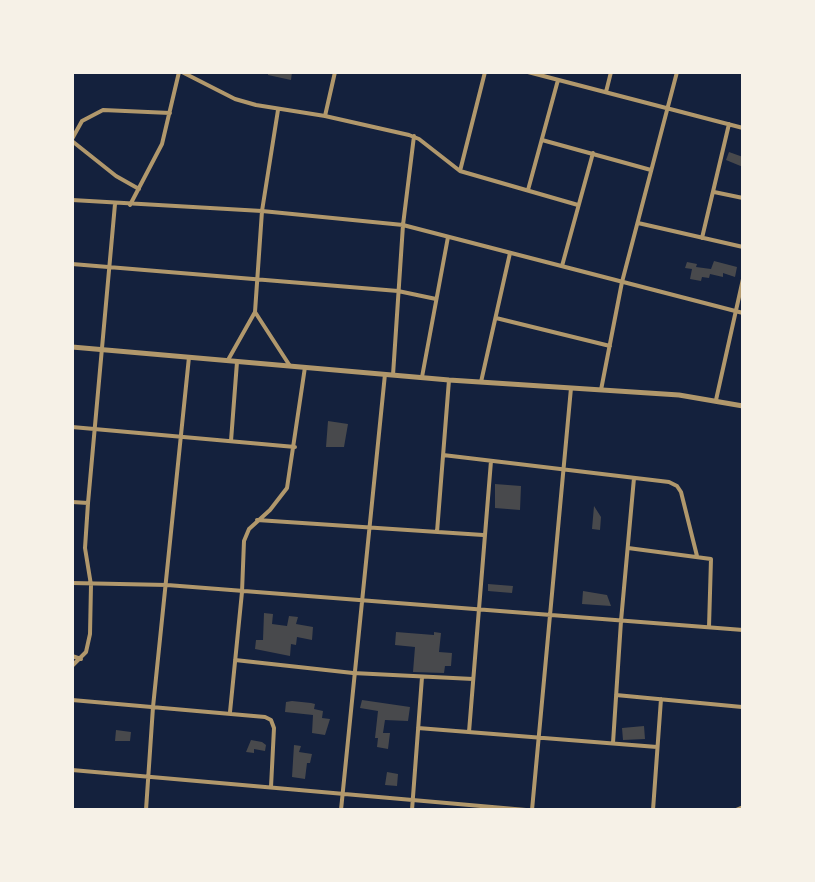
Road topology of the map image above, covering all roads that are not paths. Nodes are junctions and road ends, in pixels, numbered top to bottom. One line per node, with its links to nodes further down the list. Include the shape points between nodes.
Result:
1 (181, 72): 11 (street, via 235,99); 12 (street)
2 (335, 72): 13 (street)
3 (478, 72): 7 (street)
4 (528, 72): 8 (street)
5 (611, 72): 9 (street)
6 (677, 72): 10 (street)
7 (485, 73): 21 (street)
8 (558, 80): 9 (street); 18 (street)
9 (606, 92): 10 (street)
10 (668, 107): 14 (street); 20 (street)
11 (278, 110): 13 (street); 30 (street)
12 (170, 113): 17 (street, via 103,110 82,121); 22 (street, via 158,156)
13 (325, 116): 16 (street)
14 (729, 124): 15 (street); 24 (street)
15 (743, 128)
16 (414, 136): 21 (street); 32 (street)
17 (72, 140): 22 (street, via 116,176)
18 (542, 140): 19 (street); 23 (street)
19 (593, 153): 20 (street); 29 (street)
20 (652, 170): 31 (street)
21 (460, 171): 23 (street)
22 (139, 189): 28 (street)
23 (528, 190): 29 (street)
24 (714, 192): 25 (street); 34 (street)
25 (743, 198)
26 (72, 200): 27 (street)
27 (115, 204): 28 (street); 39 (street)
28 (130, 205): 30 (street)
29 (578, 205): 38 (street)
30 (262, 211): 32 (street); 41 (street)
31 (638, 223): 34 (street); 42 (street)
32 (403, 225): 33 (street); 43 (street)
33 (448, 237): 36 (street); 44 (street)
34 (702, 238): 35 (street)
35 (743, 247)
36 (510, 253): 38 (street); 48 (street)
37 (72, 264): 39 (street)
38 (562, 266): 42 (street)
39 (109, 267): 41 (street); 51 (street)
40 (743, 279): 45 (street)
41 (257, 280): 43 (street); 46 (street)
42 (622, 282): 45 (street); 49 (street)
43 (398, 291): 44 (street); 58 (street)
44 (436, 298): 59 (street)
45 (735, 311): 47 (street); 64 (street)
46 (255, 312): 53 (street); 55 (street)
47 (743, 314)
48 (496, 318): 49 (street); 61 (street)
49 (610, 346): 63 (street)
50 (72, 347): 51 (street)
51 (102, 349): 52 (street); 67 (street)
52 (189, 357): 53 (street); 68 (street)
53 (228, 360): 54 (street)
54 (237, 361): 55 (street); 69 (street)
55 (290, 366): 56 (street)
56 (305, 367): 57 (street); 70 (street)
57 (385, 374): 58 (street); 78 (street)
58 (393, 375): 59 (street)
59 (422, 377): 60 (street)
60 (449, 380): 61 (street); 71 (street)
61 (481, 382): 62 (street)
62 (571, 388): 63 (street); 73 (street)
63 (601, 390): 64 (street)
64 (716, 400): 65 (street)
65 (743, 406)
66 (72, 427): 67 (street)
67 (95, 429): 68 (street); 76 (street)
68 (181, 437): 69 (street); 85 (street)
69 (231, 441): 70 (street)
70 (295, 447): 77 (street, via 287,488)
71 (443, 454): 72 (street); 79 (street)
72 (491, 461): 73 (street); 80 (street)
73 (563, 470): 74 (street); 89 (street)
74 (634, 478): 81 (street); 82 (street, via 677,486)
75 (72, 502): 76 (street)
76 (88, 503): 84 (street, via 85,548)
77 (257, 520): 78 (street); 86 (street, via 244,541)
78 (368, 527): 79 (street); 87 (street)
79 (437, 532): 80 (street)
80 (483, 535): 88 (street)
81 (628, 548): 82 (street); 90 (street)
82 (698, 556): 91 (street, via 712,562)
83 (72, 583): 84 (street)
84 (91, 585): 85 (street); 95 (street, via 88,643)
85 (167, 585): 86 (street); 105 (street)
86 (242, 592): 87 (street); 96 (street)
87 (360, 601): 88 (street); 98 (street)
88 (479, 610): 89 (street); 100 (street)
89 (548, 616): 90 (street); 109 (street)
90 (621, 621): 91 (street); 101 (street)
91 (709, 627): 92 (street)
92 (743, 628): 93 (street)
93 (743, 651): 104 (street)
94 (72, 656): 95 (street)
95 (81, 659): 97 (street)
96 (235, 660): 98 (street); 106 (street)
97 (72, 666)
98 (353, 673): 99 (street); 117 (street)
99 (422, 677): 100 (street); 107 (street)
100 (473, 679): 108 (street)
101 (616, 695): 102 (street); 110 (street)
102 (661, 699): 104 (street); 111 (street)
103 (72, 700): 105 (street)
104 (742, 706): 113 (street)
105 (153, 707): 106 (street); 114 (street)
106 (230, 712): 116 (street, via 271,720)
107 (418, 728): 108 (street); 118 (street)
108 (469, 732): 109 (street)
109 (538, 737): 110 (street); 124 (street)
110 (613, 743): 111 (street)
111 (657, 747): 125 (street)
112 (72, 770): 114 (street)
113 (743, 773): 115 (street)
114 (149, 777): 116 (street); 120 (street)
115 (743, 785)
116 (271, 787): 117 (street)
117 (342, 792): 118 (street); 121 (street)
118 (413, 799): 122 (street); 123 (street)
119 (743, 807): 126 (street)
120 (146, 810)
121 (341, 810)
122 (412, 810)
123 (525, 810)
124 (532, 810)
125 (653, 810)
126 (736, 810)

